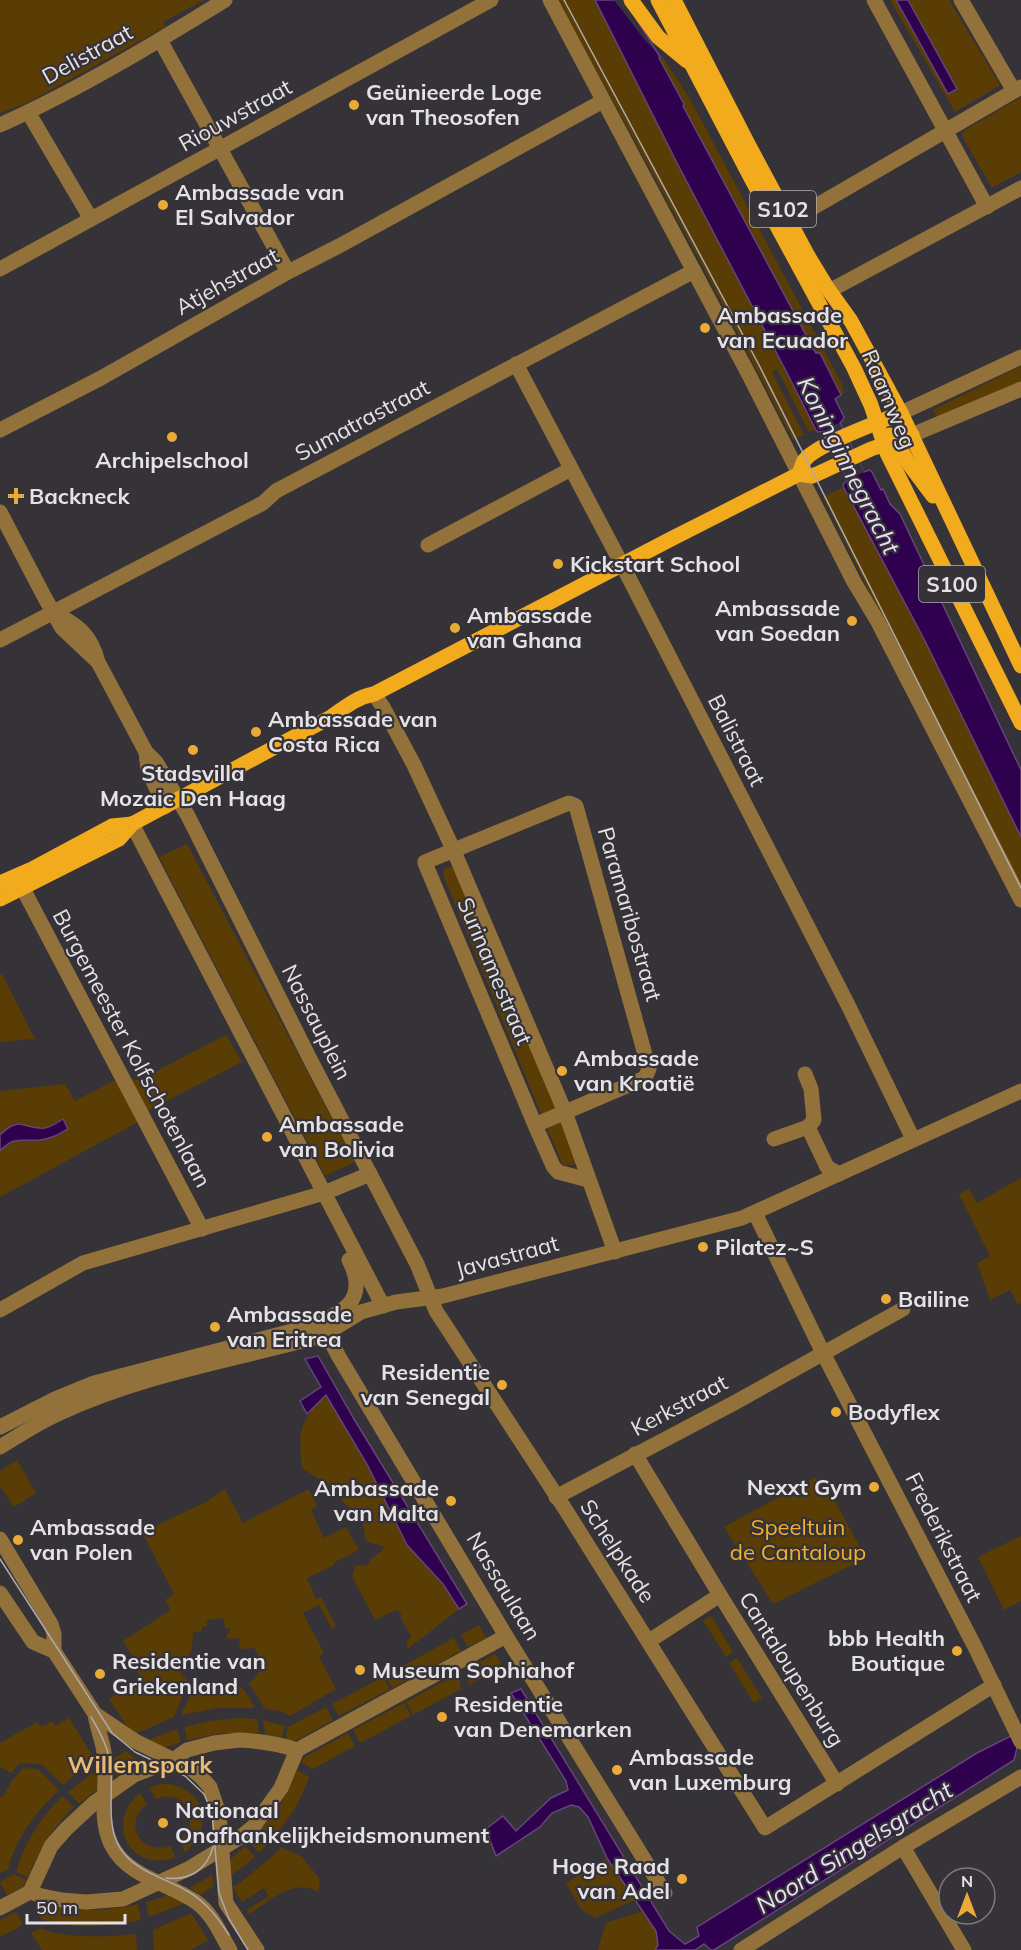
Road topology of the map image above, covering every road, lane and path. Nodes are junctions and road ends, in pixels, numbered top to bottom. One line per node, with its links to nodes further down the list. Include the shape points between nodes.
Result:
1 (225, 0): 9 (street, Delistraat)
2 (491, 0): 16 (street, Riouwstraat)
3 (550, 0): 12 (street)
4 (631, 0): 10 (main road, via 658,37)
5 (658, 0): 10 (main road, Raamweg / S102)
6 (674, 0): 20 (main road, Raamweg / S102)
7 (874, 0): 15 (street)
8 (961, 0): 11 (street)
9 (160, 40): 13 (street, Delistraat); 16 (street)
10 (691, 63): 29 (main road, Raamweg / S102, via 853,367)
11 (1018, 89): 15 (street)
12 (603, 101): 22 (street); 23 (street, Atjehstraat)
13 (28, 112): 14 (street, Delistraat); 19 (street)
14 (0, 125)
15 (946, 131): 18 (street); 20 (street)
16 (220, 148): 19 (street, Riouwstraat); 23 (street)
17 (1021, 188): 18 (street)
18 (987, 207): 24 (street)
19 (91, 219): 21 (street, Riouwstraat)
20 (789, 221): 24 (main road, Raamweg / S102)
21 (0, 269)
22 (693, 271): 26 (street, Sumatrastraat); 34 (street)
23 (288, 272): 30 (street, Atjehstraat)
24 (829, 291): 28 (main road, Raamweg / S102, via 851,321)
25 (1021, 357): 28 (street)
26 (516, 364): 33 (street, Balistraat); 39 (street, Sumatrastraat)
27 (1021, 389): 31 (street)
28 (901, 413): 29 (main road); 31 (main road, Raamweg / S100)
29 (877, 422): 32 (main road, Raamweg / S100); 34 (main road, via 804,460)
30 (0, 430)
31 (912, 435): 32 (main road); 36 (main road, Raamweg / S100)
32 (890, 443): 34 (main road, via 812,476); 36 (main road); 43 (main road, Raamweg / S100)
33 (571, 469): 37 (street); 38 (street, Balistraat)
34 (799, 474): 38 (main road); 52 (street)
35 (2, 522): 39 (street)
36 (953, 523): 41 (main road, Raamweg / S100)
37 (429, 545)
38 (621, 565): 42 (main road); 59 (street, Balistraat)
39 (54, 612): 40 (street, Sumatrastraat); 44 (street, via 62,628 98,662)
40 (0, 640)
41 (1021, 666)
42 (374, 694): 45 (main road, via 368,705 331,717); 48 (street, Surinamestraat, via 414,765)
43 (1021, 723)
44 (146, 752): 45 (street, Nassauplein); 46 (street, via 151,778)
45 (178, 799): 46 (main road); 60 (street, Nassauplein)
46 (165, 807): 47 (main road)
47 (132, 824): 49 (main road, via 112,826); 50 (main road, via 119,839); 63 (street)
48 (453, 849): 55 (street, Surinamestraat); 55 (street, Paramaribostraat, via 569,803 576,806 649,1069 645,1078); 56 (street, Surinamestraat, via 425,864)
49 (0, 883)
50 (22, 887): 51 (main road); 65 (street, Burgemeester Kolfschotenlaan)
51 (0, 899)
52 (1021, 900)
53 (805, 1074): 57 (street, via 811,1089 814,1120)
54 (1021, 1091): 59 (street, Javastraat)
55 (565, 1112): 56 (street); 62 (street, Surinamestraat)
56 (535, 1125): 62 (street, Surinamestraat, via 558,1172)
57 (808, 1127): 58 (street); 61 (street, via 826,1167)
58 (774, 1139)
59 (913, 1139): 61 (street, Javastraat)
60 (370, 1174): 63 (street); 67 (street, Nassauplein)
61 (839, 1174): 64 (street, Javastraat)
62 (588, 1180): 66 (street, Surinamestraat)
63 (324, 1193): 65 (street); 69 (street); 74 (street, via 329,1222 355,1273 357,1283 351,1304 307,1327 94,1383)
64 (755, 1213): 66 (street, Javastraat); 73 (street, Frederikstraat)
65 (202, 1229): 71 (street, via 83,1263)
66 (615, 1252): 68 (street, Javastraat)
67 (417, 1264): 68 (street, Nassauplein); 69 (street, via 416,1281 407,1296)
68 (430, 1299): 69 (street, Javastraat); 77 (street, Schelpkade)
69 (389, 1304): 72 (street, Javastraat, via 362,1312)
70 (903, 1309): 73 (street)
71 (0, 1310)
72 (326, 1332): 75 (street, Javastraat, via 99,1397 58,1413); 81 (street, Nassaulaan)
73 (823, 1353): 76 (street, Kerkstraat); 84 (street, Frederikstraat)
74 (0, 1427)
75 (0, 1447)
76 (635, 1454): 77 (street, Kerkstraat); 80 (street, Cantaloupenburg)
77 (556, 1497): 82 (street, Schelpkade)
78 (0, 1539): 83 (street, via 51,1624)
79 (0, 1593): 83 (street, via 33,1642)
80 (720, 1595): 82 (street); 90 (street, Cantaloupenburg)
81 (506, 1636): 87 (street); 96 (street, Nassaulaan)
82 (649, 1641): 90 (street, Schelpkade, via 765,1828)
83 (54, 1651): 85 (street)
84 (994, 1685): 86 (street, Frederikstraat); 90 (street)
85 (95, 1714): 88 (street); 91 (street, via 105,1758)
86 (1019, 1737)
87 (297, 1750): 88 (street, via 282,1744 239,1740 187,1750); 92 (street, via 266,1811 242,1836)
88 (173, 1760): 91 (street, via 134,1775); 92 (street, via 190,1768 210,1787 219,1814)
89 (1021, 1777): 93 (street)
90 (837, 1784)
91 (104, 1796): 94 (street, via 105,1828 112,1847 129,1865); 95 (street, via 51,1846)
92 (222, 1847): 94 (street); 100 (street, via 226,1903)
93 (903, 1847): 98 (street); 101 (street)
94 (159, 1882): 95 (street, via 123,1899 86,1902); 99 (street, via 209,1913)
95 (30, 1892): 97 (street)
96 (665, 1893)
97 (0, 1908)
98 (745, 1949)
99 (230, 1950)
100 (257, 1950)
101 (964, 1950)

